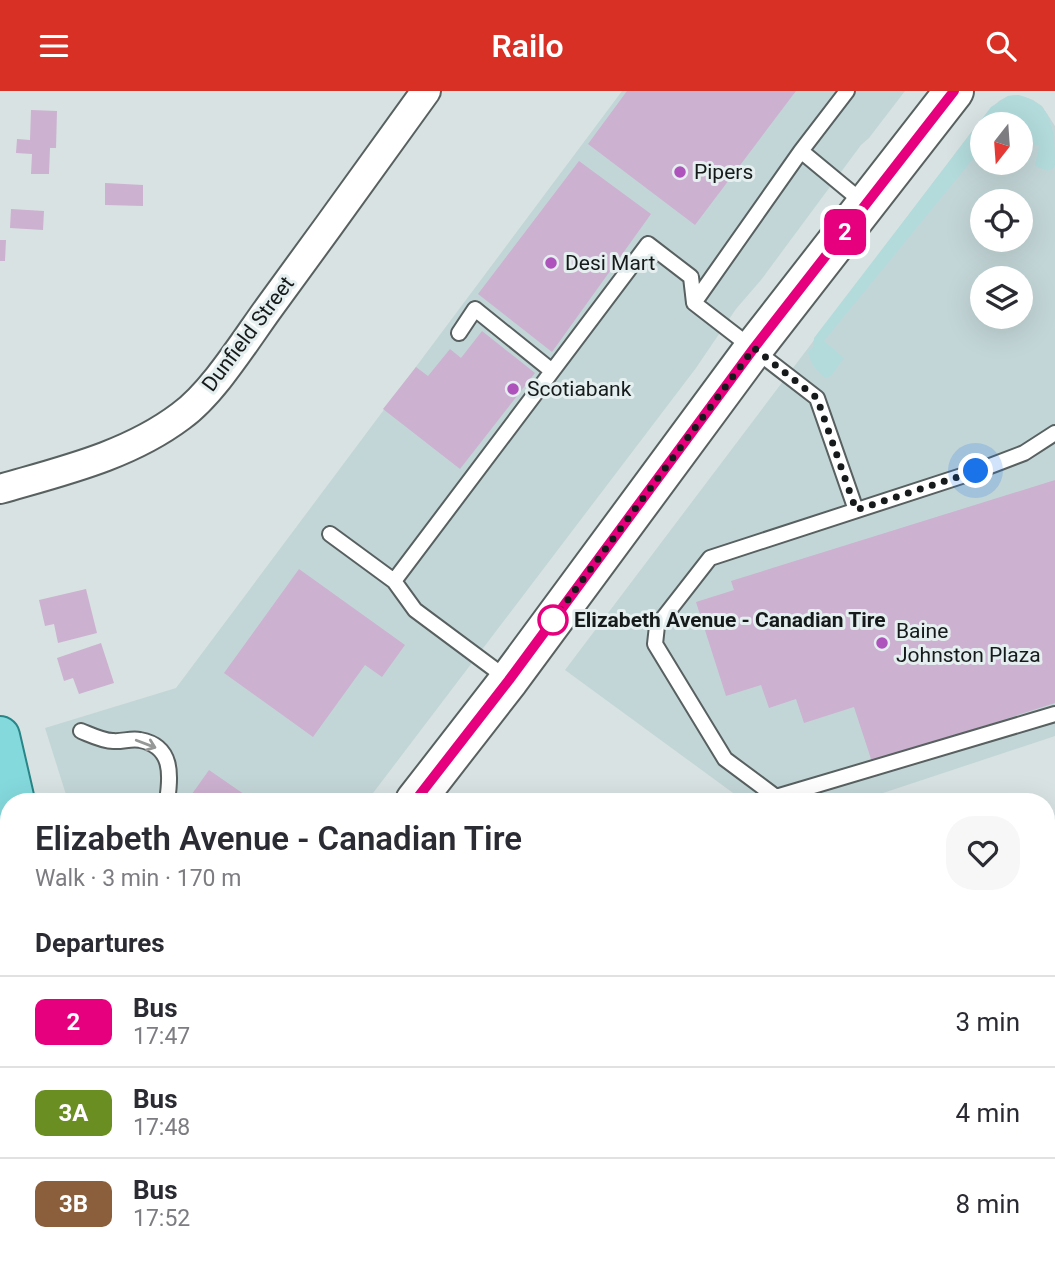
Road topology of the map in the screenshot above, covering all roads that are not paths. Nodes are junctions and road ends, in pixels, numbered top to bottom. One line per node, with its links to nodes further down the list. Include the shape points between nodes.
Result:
1 (426, 91): 11 (street, Dunfield Street, via 237,352 184,415 128,448)
2 (847, 91): 4 (lane)
3 (954, 91): 5 (main road)
4 (801, 151): 5 (lane); 6 (lane)
5 (865, 204): 8 (main road)
6 (694, 303): 8 (lane); 9 (lane, via 691,277 648,244)
7 (459, 333): 9 (lane, via 475,309)
8 (754, 348): 12 (lane, via 817,398); 15 (main road)
9 (552, 370): 14 (lane)
10 (1055, 433): 12 (lane, via 1012,458)
11 (0, 489)
12 (856, 510): 22 (lane, via 710,558 657,626 655,644 724,759)
13 (330, 534): 14 (lane)
14 (394, 581): 15 (lane, via 415,610)
15 (509, 680): 21 (main road)
16 (1055, 714): 23 (lane)
17 (81, 731): 20 (lane, one-way to 20, via 110,742 140,740 154,745 170,765)
18 (0, 736): 19 (main road)
19 (12, 793)
20 (168, 793)
21 (421, 793)
22 (771, 793)
23 (789, 793)
24 (0, 833): 25 (main road)
25 (0, 857)

